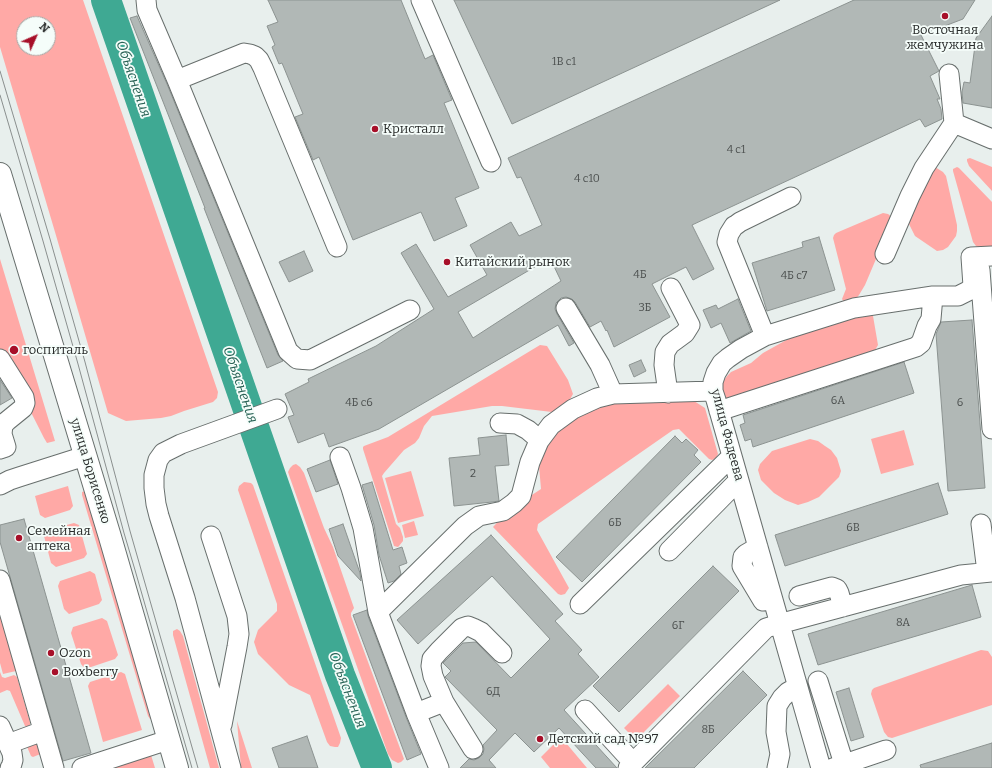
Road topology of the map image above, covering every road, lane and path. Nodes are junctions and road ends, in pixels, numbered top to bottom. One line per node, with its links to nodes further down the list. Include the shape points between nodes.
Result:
1 (146, 0): 4 (street, via 147,10)
2 (422, 0): 7 (street)
3 (949, 74): 5 (street)
4 (177, 80): 10 (street, via 244,53 259,60); 16 (street, via 288,351 297,359 310,360)
5 (954, 123): 6 (street); 11 (street, via 924,168)
6 (992, 139)
7 (491, 162)
8 (0, 174): 29 (main road, улица Борисенко)
9 (791, 197): 18 (street, via 734,226 727,242)
10 (337, 247)
11 (885, 254)
12 (986, 256): 14 (street, улица Фадеева, via 970,257 973,286 968,291 958,296); 17 (street)
13 (671, 288): 21 (street, via 690,325 686,333 670,344 664,352)
14 (933, 296): 18 (street, улица Фадеева, via 854,308); 24 (street, via 931,319 921,342 916,347)
15 (566, 308): 22 (street, via 600,365)
16 (410, 310)
17 (988, 320): 26 (street)
18 (765, 336): 20 (street, улица Фадеева, via 741,349 722,364 713,382)
19 (0, 359): 28 (street, via 24,397 25,403 23,408 3,425 2,434 6,447)
20 (713, 391): 21 (street); 24 (street, улица Фадеева)
21 (668, 393): 22 (street)
22 (612, 394): 27 (street, via 573,409 551,425)
23 (277, 409): 54 (street, via 181,444 158,460 154,475 159,516 185,598)
24 (719, 411): 30 (street, улица Фадеева)
25 (500, 423): 27 (street, via 517,424)
26 (992, 428)
27 (539, 441): 45 (street, via 530,462 521,496 503,511 479,516 465,526)
28 (0, 449)
29 (85, 456): 33 (street, via 19,476); 56 (main road, улица Борисенко)
30 (732, 456): 32 (street, улица Фадеева); 42 (street)
31 (340, 457): 45 (street, via 363,528)
32 (738, 480): 36 (street, улица Фадеева); 37 (street)
33 (0, 486)
34 (981, 524): 38 (street)
35 (212, 536): 54 (street, via 237,616 239,634)
36 (758, 547): 41 (street, via 746,554 742,566); 46 (street, улица Фадеева)
37 (669, 551)
38 (989, 572): 43 (street, via 960,575)
39 (0, 580): 44 (street)
40 (799, 596): 43 (street, via 832,587 837,589)
41 (763, 601)
42 (580, 604)
43 (843, 607): 46 (street)
44 (5, 610): 55 (street)
45 (378, 612): 52 (street)
46 (779, 624): 49 (street, улица Фадеева); 60 (street, via 760,633)
47 (502, 653): 50 (street, via 481,632 468,626 462,628 432,659 433,676)
48 (818, 681): 61 (street)
49 (797, 687): 68 (street, via 788,692 777,706 776,732 780,754); 69 (street, улица Фадеева)
50 (444, 702): 52 (street); 58 (street)
51 (585, 710): 60 (street, via 627,756)
52 (416, 714): 67 (street)
53 (0, 726): 57 (street)
54 (221, 730): 66 (street)
55 (43, 731): 57 (street); 63 (street)
56 (168, 740): 64 (street); 65 (main road, улица Борисенко)
57 (8, 744): 62 (street, via 13,760)
58 (473, 749)
59 (886, 750): 61 (street)
60 (631, 765)
61 (838, 766)
62 (10, 768)
63 (54, 768)
64 (82, 768)
65 (176, 768)
66 (231, 768)
67 (439, 768)
68 (777, 768)
69 (821, 768)

